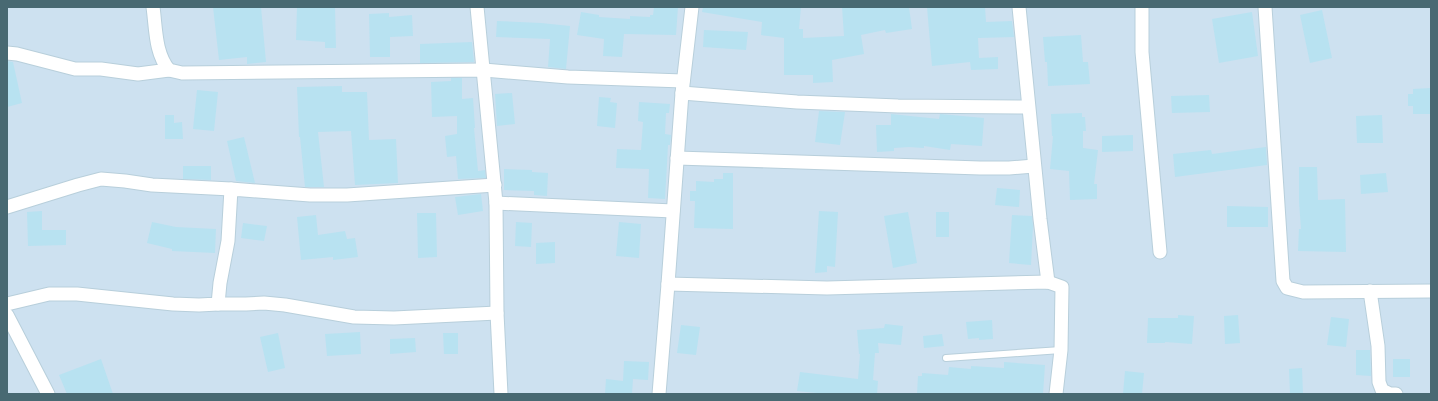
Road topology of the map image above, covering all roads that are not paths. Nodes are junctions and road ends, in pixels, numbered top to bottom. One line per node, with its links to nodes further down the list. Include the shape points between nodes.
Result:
1 (153, 7): 8 (street, via 162,62)
2 (477, 7): 9 (street)
3 (692, 7): 10 (street)
4 (1019, 7): 11 (street)
5 (1142, 7): 19 (street, via 1142,52)
6 (1265, 7): 22 (street, via 1283,281 1287,288 1303,292)
7 (7, 53): 8 (street, via 75,69 101,69 138,74)
8 (169, 70): 9 (street, via 182,73)
9 (484, 70): 10 (street); 14 (street)
10 (682, 87): 11 (street, via 797,102); 12 (street)
11 (1028, 107): 13 (street)
12 (677, 158): 13 (street, via 980,168); 18 (street)
13 (1034, 166): 20 (street)
14 (495, 185): 15 (street, via 347,195); 16 (street)
15 (231, 189): 17 (street, via 152,185 101,179); 25 (street, via 228,241)
16 (496, 203): 18 (street); 26 (street)
17 (7, 207)
18 (673, 211): 21 (street)
19 (1160, 252)
20 (1048, 282): 21 (street, via 827,288); 28 (street, via 1062,287)
21 (668, 284): 32 (street)
22 (1370, 291): 23 (street); 34 (street, via 1378,346 1379,382 1382,390)
23 (1431, 291)
24 (7, 304): 25 (street, via 49,294 77,294 173,304)
25 (218, 304): 26 (street, via 285,305 354,317 394,318)
26 (497, 313): 31 (street)
27 (7, 315): 30 (street)
28 (1061, 350): 29 (lane); 33 (street)
29 (946, 358)
30 (48, 394)
31 (501, 394)
32 (659, 394)
33 (1056, 394)
34 (1396, 394)

